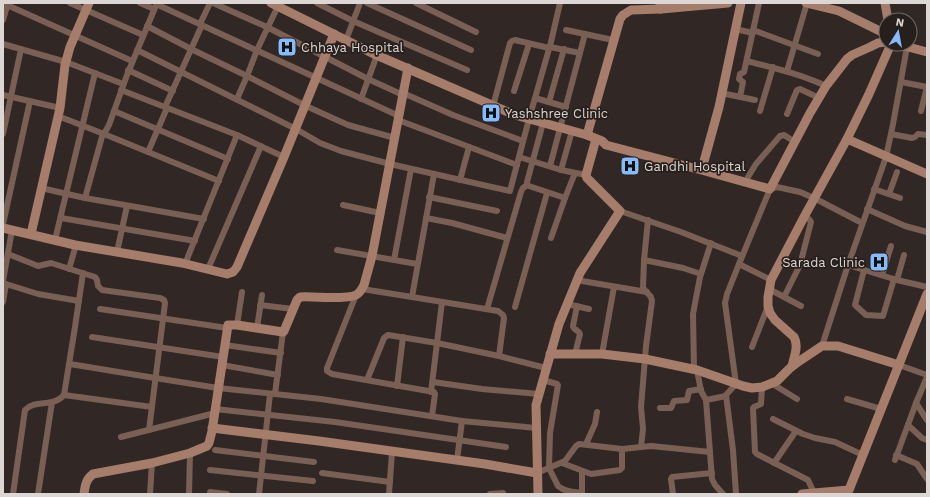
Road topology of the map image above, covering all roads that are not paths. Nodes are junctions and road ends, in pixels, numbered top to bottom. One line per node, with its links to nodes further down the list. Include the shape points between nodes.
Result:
1 (70, 3): 17 (street)
2 (140, 3): 15 (street)
3 (210, 3): 22 (street)
4 (213, 3): 24 (street)
5 (317, 3): 21 (street)
6 (360, 3): 21 (street)
7 (367, 3): 45 (street)
8 (416, 3): 29 (street)
9 (560, 3): 40 (street)
10 (728, 3): 18 (street)
11 (740, 3): 25 (street)
12 (759, 3): 28 (street)
13 (806, 3): 27 (street, via 839,11); 39 (street)
14 (8, 4): 19 (street); 33 (street)
15 (156, 5): 22 (street); 23 (street)
16 (274, 5): 24 (street); 30 (street)
17 (87, 6): 32 (street); 33 (street)
18 (660, 6): 35 (street, via 631,10 623,14)
19 (4, 12): 20 (street)
20 (3, 20)
21 (353, 20): 34 (street); 59 (street)
22 (201, 24): 42 (street); 44 (street)
23 (147, 26): 32 (street); 42 (street)
24 (268, 28): 44 (street); 52 (street)
25 (735, 29): 28 (street); 72 (street)
26 (566, 30): 31 (street)
27 (878, 30)
28 (753, 31): 39 (street); 54 (street)
29 (476, 32)
30 (334, 34): 34 (street); 52 (street)
31 (585, 34): 35 (street); 49 (street)
32 (143, 35): 43 (street)
33 (74, 36): 53 (street); 55 (street)
34 (346, 40): 51 (street)
35 (613, 40): 105 (street)
36 (878, 43): 67 (street, via 846,59)
37 (3, 44): 41 (street)
38 (529, 44): 40 (street); 71 (street); 85 (street, via 515,40 510,43)
39 (795, 45): 50 (street); 60 (street)
40 (550, 47): 46 (street); 77 (street)
41 (21, 49): 55 (street); 75 (street)
42 (191, 49): 62 (street); 63 (street)
43 (136, 50): 53 (street); 62 (street)
44 (257, 50): 63 (street); 64 (street)
45 (471, 50)
46 (564, 50): 49 (street); 83 (street)
47 (887, 52): 108 (street)
48 (906, 52): 66 (street)
49 (580, 53): 86 (street)
50 (818, 54)
51 (377, 55): 57 (street); 65 (street)
52 (325, 58): 64 (street); 65 (street)
53 (132, 61): 58 (street)
54 (746, 61): 56 (street); 76 (street, via 744,72 738,79 743,82)
55 (66, 62): 61 (street); 90 (street)
56 (773, 67): 60 (street); 89 (street)
57 (408, 68): 73 (street); 85 (street)
58 (128, 70): 68 (street); 70 (street)
59 (467, 70)
60 (787, 71): 67 (street)
61 (94, 73): 68 (street); 96 (street)
62 (181, 73): 70 (street); 79 (street)
63 (247, 76): 79 (street); 84 (street)
64 (317, 78): 80 (street); 84 (street)
65 (368, 79): 73 (street); 80 (street)
66 (901, 82): 69 (street); 103 (street)
67 (826, 86): 78 (street)
68 (122, 87): 87 (street); 88 (street)
69 (927, 87): 91 (street)
70 (173, 91): 87 (street)
71 (514, 91)
72 (721, 93): 76 (street); 123 (street)
73 (403, 94): 93 (street); 110 (street)
74 (3, 95): 75 (street)
75 (11, 97): 82 (street); 102 (street)
76 (740, 97): 81 (street)
77 (535, 98): 83 (street); 94 (street)
78 (819, 98): 92 (street, via 797,90); 111 (street)
79 (237, 99): 99 (street)
80 (361, 99): 93 (street)
81 (755, 100)
82 (30, 101): 90 (street); 159 (street)
83 (549, 102): 86 (street)
84 (306, 106): 99 (street); 107 (street, via 353,127)
85 (493, 106): 94 (street)
86 (566, 106): 97 (street)
87 (166, 107): 98 (street); 104 (street)
88 (114, 111): 98 (street); 101 (street)
89 (760, 111)
90 (59, 112): 96 (street); 137 (street)
91 (921, 112)
92 (787, 114)
93 (398, 118): 107 (street); 113 (street)
94 (529, 119): 95 (street); 110 (street)
95 (542, 123): 97 (street); 120 (street)
96 (82, 125): 101 (street); 140 (street)
97 (560, 128): 100 (street); 124 (street)
98 (157, 129): 115 (street); 119 (street)
99 (296, 129): 117 (street); 121 (street, via 330,147)
100 (572, 131): 105 (street); 126 (street)
101 (104, 133): 115 (street); 143 (street)
102 (3, 134)
103 (891, 134): 106 (street, via 912,138 920,133); 118 (street)
104 (237, 135): 112 (street); 119 (street)
105 (587, 135): 109 (street)
106 (927, 135)
107 (395, 138): 121 (street)
108 (847, 139): 118 (street); 145 (street)
109 (599, 140): 114 (street, via 607,139); 131 (street)
110 (523, 141): 116 (street)
111 (794, 142): 132 (street, via 784,135 780,136); 136 (street)
112 (261, 146): 117 (street); 183 (street)
113 (469, 147): 122 (street); 133 (street)
114 (640, 151): 123 (street); 136 (street)
115 (148, 152): 134 (street)
116 (519, 156): 120 (street); 122 (street)
117 (284, 157): 183 (street, via 235,270 227,274)
118 (886, 157): 130 (street); 138 (street)
119 (228, 159): 134 (street)
120 (533, 161): 124 (street); 135 (street)
121 (390, 164): 125 (street); 152 (street)
122 (517, 165): 133 (street, via 510,191)
123 (703, 165): 132 (street)
124 (550, 166): 126 (street)
125 (411, 169): 129 (street); 177 (street)
126 (561, 170): 128 (street)
127 (897, 172): 141 (street)
128 (575, 173): 131 (street); 144 (street)
129 (434, 174): 133 (street); 142 (street)
130 (927, 174)
131 (586, 175): 151 (street, via 586,178)
132 (748, 177): 136 (street)
133 (460, 180)
134 (219, 181): 156 (street)
135 (527, 185): 139 (street); 164 (street, via 521,192)
136 (773, 187): 145 (street, via 800,192); 176 (street)
137 (41, 188): 140 (street); 163 (street)
138 (874, 189): 141 (street); 149 (street)
139 (547, 193): 144 (street); 210 (street)
140 (66, 194): 143 (street); 154 (street)
141 (889, 194): 146 (street)
142 (429, 197): 150 (street); 155 (street)
143 (85, 198): 148 (street)
144 (565, 198): 165 (street)
145 (814, 198): 153 (street); 158 (street)
146 (900, 198)
147 (343, 205): 152 (street)
148 (128, 206): 156 (street); 160 (street)
149 (867, 209): 158 (street); 162 (street, via 905,226)
150 (497, 211)
151 (620, 211): 157 (street); 190 (street)
152 (380, 213): 175 (street)
153 (804, 216): 192 (street); 201 (street, via 811,222 802,259)
154 (60, 218): 160 (street); 166 (street)
155 (426, 218): 164 (street); 180 (street)
156 (204, 219): 167 (street)
157 (648, 220): 168 (street); 178 (street)
158 (862, 222): 182 (street)
159 (3, 224)
160 (122, 228): 167 (street); 172 (street)
161 (8, 229): 163 (street); 173 (street)
162 (927, 232)
163 (30, 234): 166 (street)
164 (507, 238): 213 (street)
165 (551, 238)
166 (55, 240): 169 (street)
167 (195, 241): 179 (street)
168 (711, 244): 176 (street); 187 (street)
169 (76, 245): 172 (street); 184 (street)
170 (891, 246): 188 (street)
171 (337, 250): 175 (street)
172 (117, 252): 179 (street)
173 (8, 254): 184 (street, via 38,266 51,263); 191 (street)
174 (904, 255): 189 (street)
175 (372, 256): 177 (street); 196 (street, via 364,285)
176 (742, 256): 181 (street)
177 (394, 260): 180 (street)
178 (644, 260): 187 (street); 197 (street, via 643,288)
179 (185, 264): 183 (street)
180 (417, 264): 200 (street)
181 (739, 264): 192 (street); 245 (street, via 725,303)
182 (848, 265): 185 (street); 225 (street)
183 (208, 268)
184 (69, 269): 186 (street)
185 (864, 270): 188 (street); 189 (street, via 855,305 866,315 884,315)
186 (83, 273): 202 (street); 215 (street, via 97,278 98,286 102,290 163,299)
187 (701, 274): 238 (street, via 693,314)
188 (882, 275): 189 (street)
189 (896, 279): 194 (street)
190 (576, 280): 193 (street); 205 (street)
191 (4, 282): 202 (street, via 38,294); 203 (street)
192 (770, 285): 201 (street); 208 (street)
193 (614, 287): 197 (street); 230 (street)
194 (927, 287)
195 (242, 292): 216 (street)
196 (359, 292): 200 (street); 212 (street, via 337,297 300,297); 242 (street, via 327,371)
197 (647, 292): 232 (street, via 652,301)
198 (927, 294): 235 (street)
199 (262, 295): 206 (street)
200 (412, 297): 204 (street)
201 (784, 297): 209 (street)
202 (79, 301): 234 (street)
203 (3, 302)
204 (442, 302): 213 (street); 222 (street)
205 (567, 304): 207 (street); 228 (street)
206 (260, 306): 212 (street); 218 (street)
207 (577, 306): 214 (street); 229 (street, via 573,326 579,333)
208 (768, 306): 224 (street); 236 (street, via 772,317 796,340)
209 (800, 306)
210 (515, 307)
211 (100, 309): 215 (street)
212 (293, 309): 219 (street)
213 (487, 309): 231 (street, via 501,312 504,318)
214 (589, 309)
215 (163, 318): 217 (street); 226 (street)
216 (238, 325): 217 (street, via 229,324); 218 (street)
217 (227, 328): 223 (street)
218 (257, 328): 219 (street)
219 (283, 332): 227 (street)
220 (92, 337): 226 (street)
221 (403, 337): 222 (street); 242 (street, via 391,334 386,336); 247 (street)
222 (437, 343): 231 (street); 244 (street)
223 (225, 345): 227 (street); 233 (street)
224 (752, 346)
225 (822, 346): 235 (street, via 838,346); 236 (street)
226 (159, 348): 233 (street); 241 (street)
227 (281, 353): 239 (street)
228 (550, 354): 229 (street); 237 (street)
229 (575, 354): 230 (street)
230 (602, 354): 232 (street)
231 (499, 356): 237 (street)
232 (645, 359): 238 (street); 282 (street)
233 (222, 362): 239 (street); 249 (street)
234 (70, 364): 241 (street); 254 (street)
235 (899, 365): 240 (street); 263 (street)
236 (792, 366): 246 (street)
237 (546, 368): 243 (street)
238 (695, 370): 245 (street); 250 (street)
239 (278, 375): 252 (street)
240 (927, 376): 260 (street)
241 (155, 378): 249 (street); 261 (street)
242 (367, 380): 247 (street)
243 (543, 380): 253 (street); 295 (street, via 558,385 550,433)
244 (433, 382): 251 (street); 253 (street)
245 (736, 384): 248 (street); 255 (street)
246 (771, 384): 248 (street); 256 (street)
247 (397, 386): 251 (street)
248 (762, 387): 294 (street, via 761,404 753,408 754,451)
249 (218, 388): 252 (street); 264 (street)
250 (701, 389): 257 (street); 262 (street, via 689,391 687,400 673,401 671,408)
251 (432, 392): 267 (street, via 435,394)
252 (272, 394): 266 (street); 267 (street)
253 (539, 394): 273 (street, via 536,405)
254 (64, 395): 259 (street); 261 (street)
255 (726, 396): 257 (street); 322 (street)
256 (797, 399)
257 (706, 400): 286 (street)
258 (847, 400): 263 (street)
259 (52, 402): 309 (street, via 28,407 25,410); 310 (street)
260 (916, 403): 269 (street); 271 (street)
261 (152, 407): 274 (street)
262 (660, 408)
263 (881, 409): 288 (street)
264 (215, 411): 266 (street); 272 (street); 274 (street)
265 (597, 412): 280 (street, via 595,424)
266 (268, 415): 276 (street); 279 (street, via 335,422)
267 (432, 416): 270 (street)
268 (773, 419): 275 (street)
269 (927, 420)
270 (462, 421): 273 (street); 279 (street)
271 (908, 425): 278 (street); 302 (street, via 895,458 917,464)
272 (212, 428): 276 (street); 287 (street, via 207,446)
273 (536, 428): 299 (street)
274 (149, 430): 277 (street)
275 (796, 431): 288 (street, via 836,442); 294 (street)
276 (265, 435): 285 (street); 289 (street)
277 (121, 437)
278 (927, 440)
279 (459, 441): 281 (street); 290 (street)
280 (586, 444): 283 (street); 293 (street, via 577,445)
281 (506, 447)
282 (641, 447): 283 (street); 286 (street)
283 (622, 449): 297 (street, via 620,470 591,474)
284 (215, 450): 289 (street)
285 (392, 452): 290 (street); 304 (street)
286 (710, 452): 300 (street)
287 (190, 453): 292 (street); 313 (street)
288 (863, 455): 306 (street)
289 (263, 456): 291 (street); 301 (street)
290 (457, 460): 299 (street)
291 (314, 462)
292 (152, 463): 311 (street, via 93,474 86,484); 312 (street)
293 (562, 463): 295 (street); 297 (street)
294 (774, 463): 308 (street, via 808,480)
295 (549, 468): 299 (street); 319 (street, via 560,488)
296 (210, 470): 301 (street)
297 (582, 471): 319 (street)
298 (322, 473): 304 (street)
299 (537, 473): 318 (street)
300 (712, 473): 320 (street, via 672,477); 321 (street, via 713,482)
301 (261, 476): 303 (street); 315 (street)
302 (927, 479)
303 (313, 481)
304 (390, 482): 316 (street)
305 (210, 492): 314 (street)
306 (848, 492): 308 (street)
307 (503, 493): 317 (street)
308 (814, 493): 323 (street)
309 (13, 494)
310 (38, 494)
311 (84, 494)
312 (150, 494)
313 (189, 494)
314 (227, 494)
315 (259, 494)
316 (389, 494)
317 (490, 494)
318 (538, 494)
319 (582, 494)
320 (673, 494)
321 (724, 494)
322 (736, 494)
323 (802, 494)

